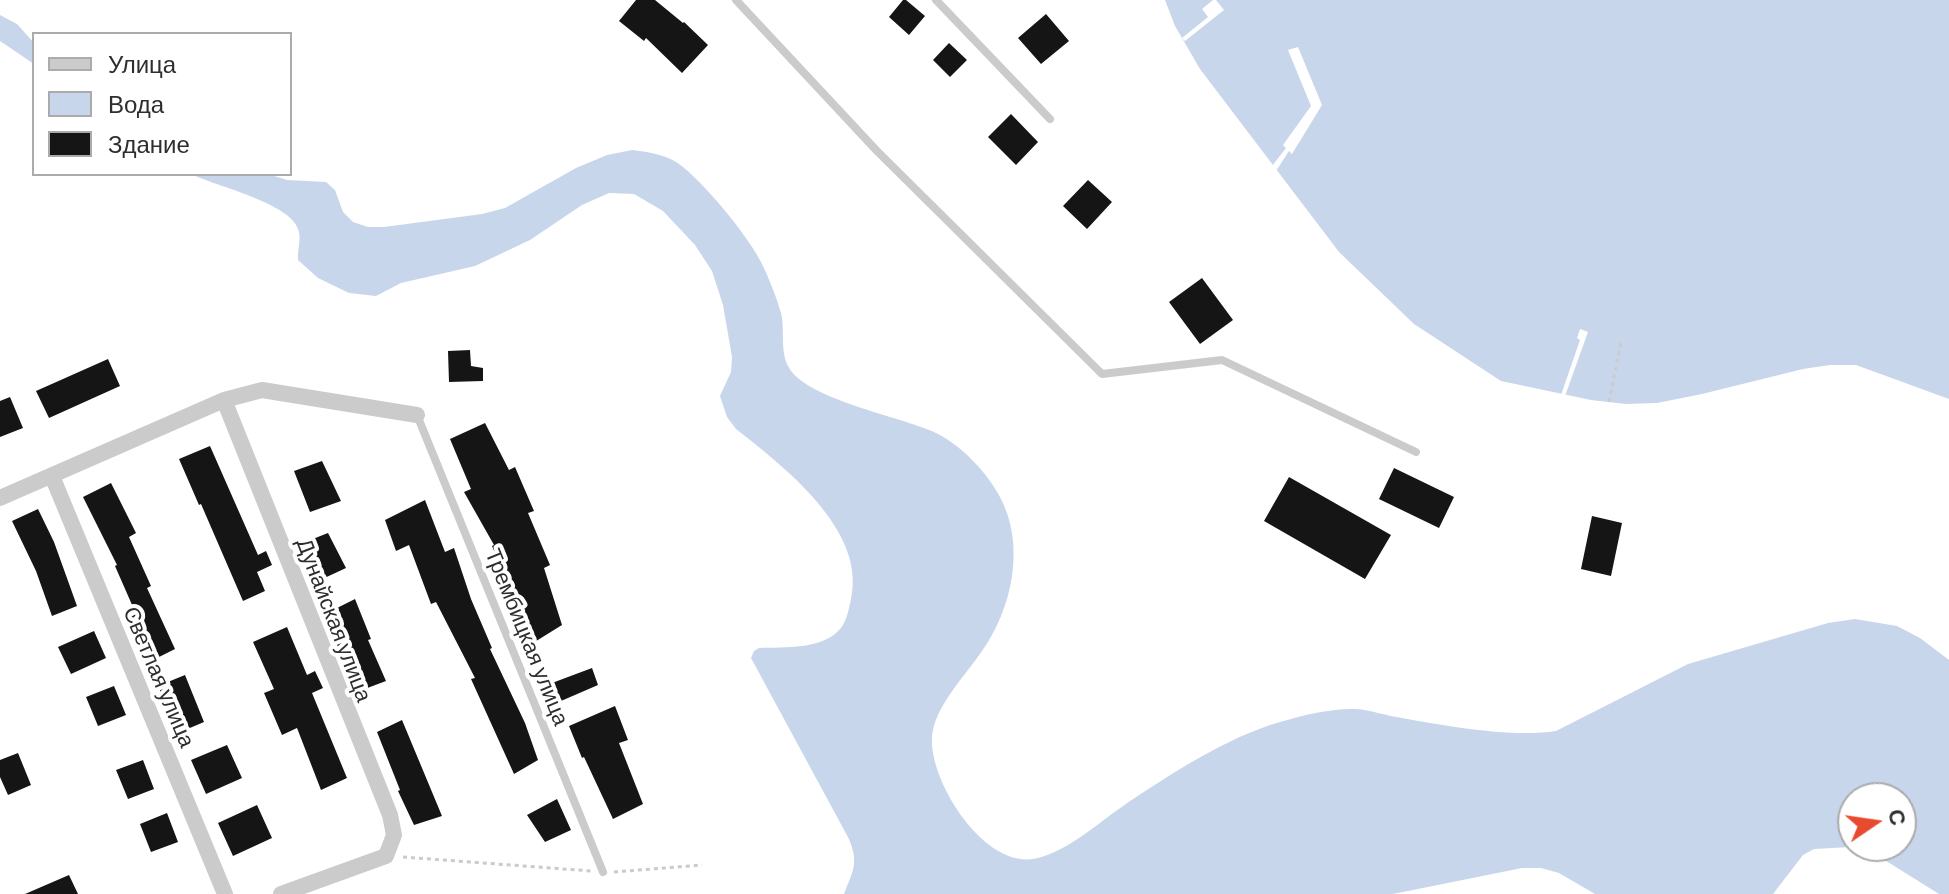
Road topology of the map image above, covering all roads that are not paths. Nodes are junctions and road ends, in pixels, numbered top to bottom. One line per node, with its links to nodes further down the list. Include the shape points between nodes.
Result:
1 (736, 0): 6 (lane, via 877,151 1102,374 1222,360)
2 (936, 0): 3 (lane)
3 (1050, 119)
4 (224, 400): 5 (street, via 262,390); 7 (street); 11 (street, Дунайская улица, via 394,835 386,856)
5 (417, 415): 9 (lane, Трембицкая улица)
6 (1416, 452)
7 (52, 476): 8 (street); 10 (street, Светлая улица)
8 (0, 498)
9 (603, 872)
10 (225, 894)
11 (281, 894)

